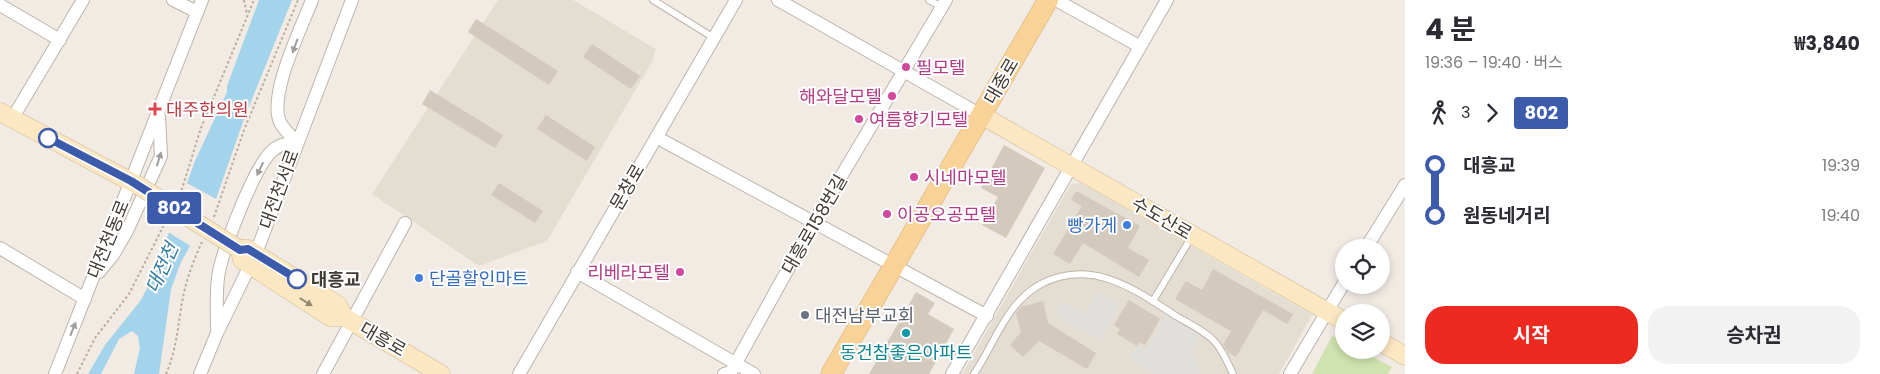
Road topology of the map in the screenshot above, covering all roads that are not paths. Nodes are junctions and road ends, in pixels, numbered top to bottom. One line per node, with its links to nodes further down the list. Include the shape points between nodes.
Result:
1 (83, 0): 16 (street)
2 (173, 0): 14 (street, 대전천동로)
3 (312, 0): 23 (street, one-way to 23, via 278,91 281,124)
4 (352, 0): 23 (street, 대전천서로)
5 (653, 0): 15 (lane)
6 (736, 0): 15 (street, 문창로)
7 (778, 0): 18 (street)
8 (929, 0): 12 (lane)
9 (1048, 0): 20 (main road, 대종로)
10 (1056, 0): 17 (street)
11 (1167, 0): 17 (street)
12 (944, 4): 18 (street, 대흥로158번길)
13 (0, 5): 16 (street)
14 (200, 6): 19 (street, 대전천동로)
15 (714, 38): 22 (street, 문창로)
16 (60, 40): 21 (street)
17 (1139, 46): 24 (street)
18 (904, 71): 20 (street); 27 (street, 대흥로158번길)
19 (159, 112): 25 (street, 대전천동로); 35 (street, one-way to 19, via 113,255 162,156)
20 (981, 115): 24 (main road, 수도산로); 33 (main road, 대종로)
21 (4, 118): 25 (main road, 대흥로)
22 (656, 137): 27 (street); 34 (street, 문창로)
23 (296, 142): 32 (street, 대전천서로); 43 (street, one-way to 43, via 278,146 270,152 234,222 218,277)
24 (1070, 166): 29 (main road, 수도산로); 40 (street)
25 (135, 184): 32 (main road, 대흥로, bridge); 35 (street, 대전천동로)
26 (1405, 185): 30 (street)
27 (814, 222): 33 (street); 46 (street, 대흥로158번길)
28 (405, 223): 42 (street, 대흥로)
29 (1193, 235): 38 (lane); 39 (main road, 수도산로)
30 (1372, 239)
31 (0, 248): 37 (street, 대전천동로)
32 (246, 254): 42 (main road, 대흥로, via 338,304); 43 (street, 대전천서로)
33 (894, 266): 40 (street); 54 (main road, 대종로)
34 (577, 272): 46 (street); 51 (street, 문창로)
35 (93, 277): 37 (street, 대전천동로)
36 (1337, 294): 39 (street)
37 (85, 299): 48 (street, 대전천동로, one-way to 37)
38 (1153, 301): 56 (lane, via 1113,278 1064,275 1040,285 1012,307); 57 (lane, via 1214,340)
39 (1326, 311): 41 (main road, 수도산로); 58 (street)
40 (987, 316): 55 (street)
41 (1335, 316)
42 (347, 319): 47 (main road, 대흥로); 50 (street)
43 (217, 333): 49 (street, 대전천서로)
44 (1390, 347): 45 (main road)
45 (1405, 356)
46 (735, 364): 52 (street, 대흥로158번길, via 731,372); 53 (street)
47 (431, 371)
48 (55, 374)
49 (200, 374)
50 (323, 374)
51 (519, 374)
52 (724, 374)
53 (754, 374)
54 (831, 374)
55 (952, 374)
56 (974, 374)
57 (1232, 374)
58 (1290, 374)

